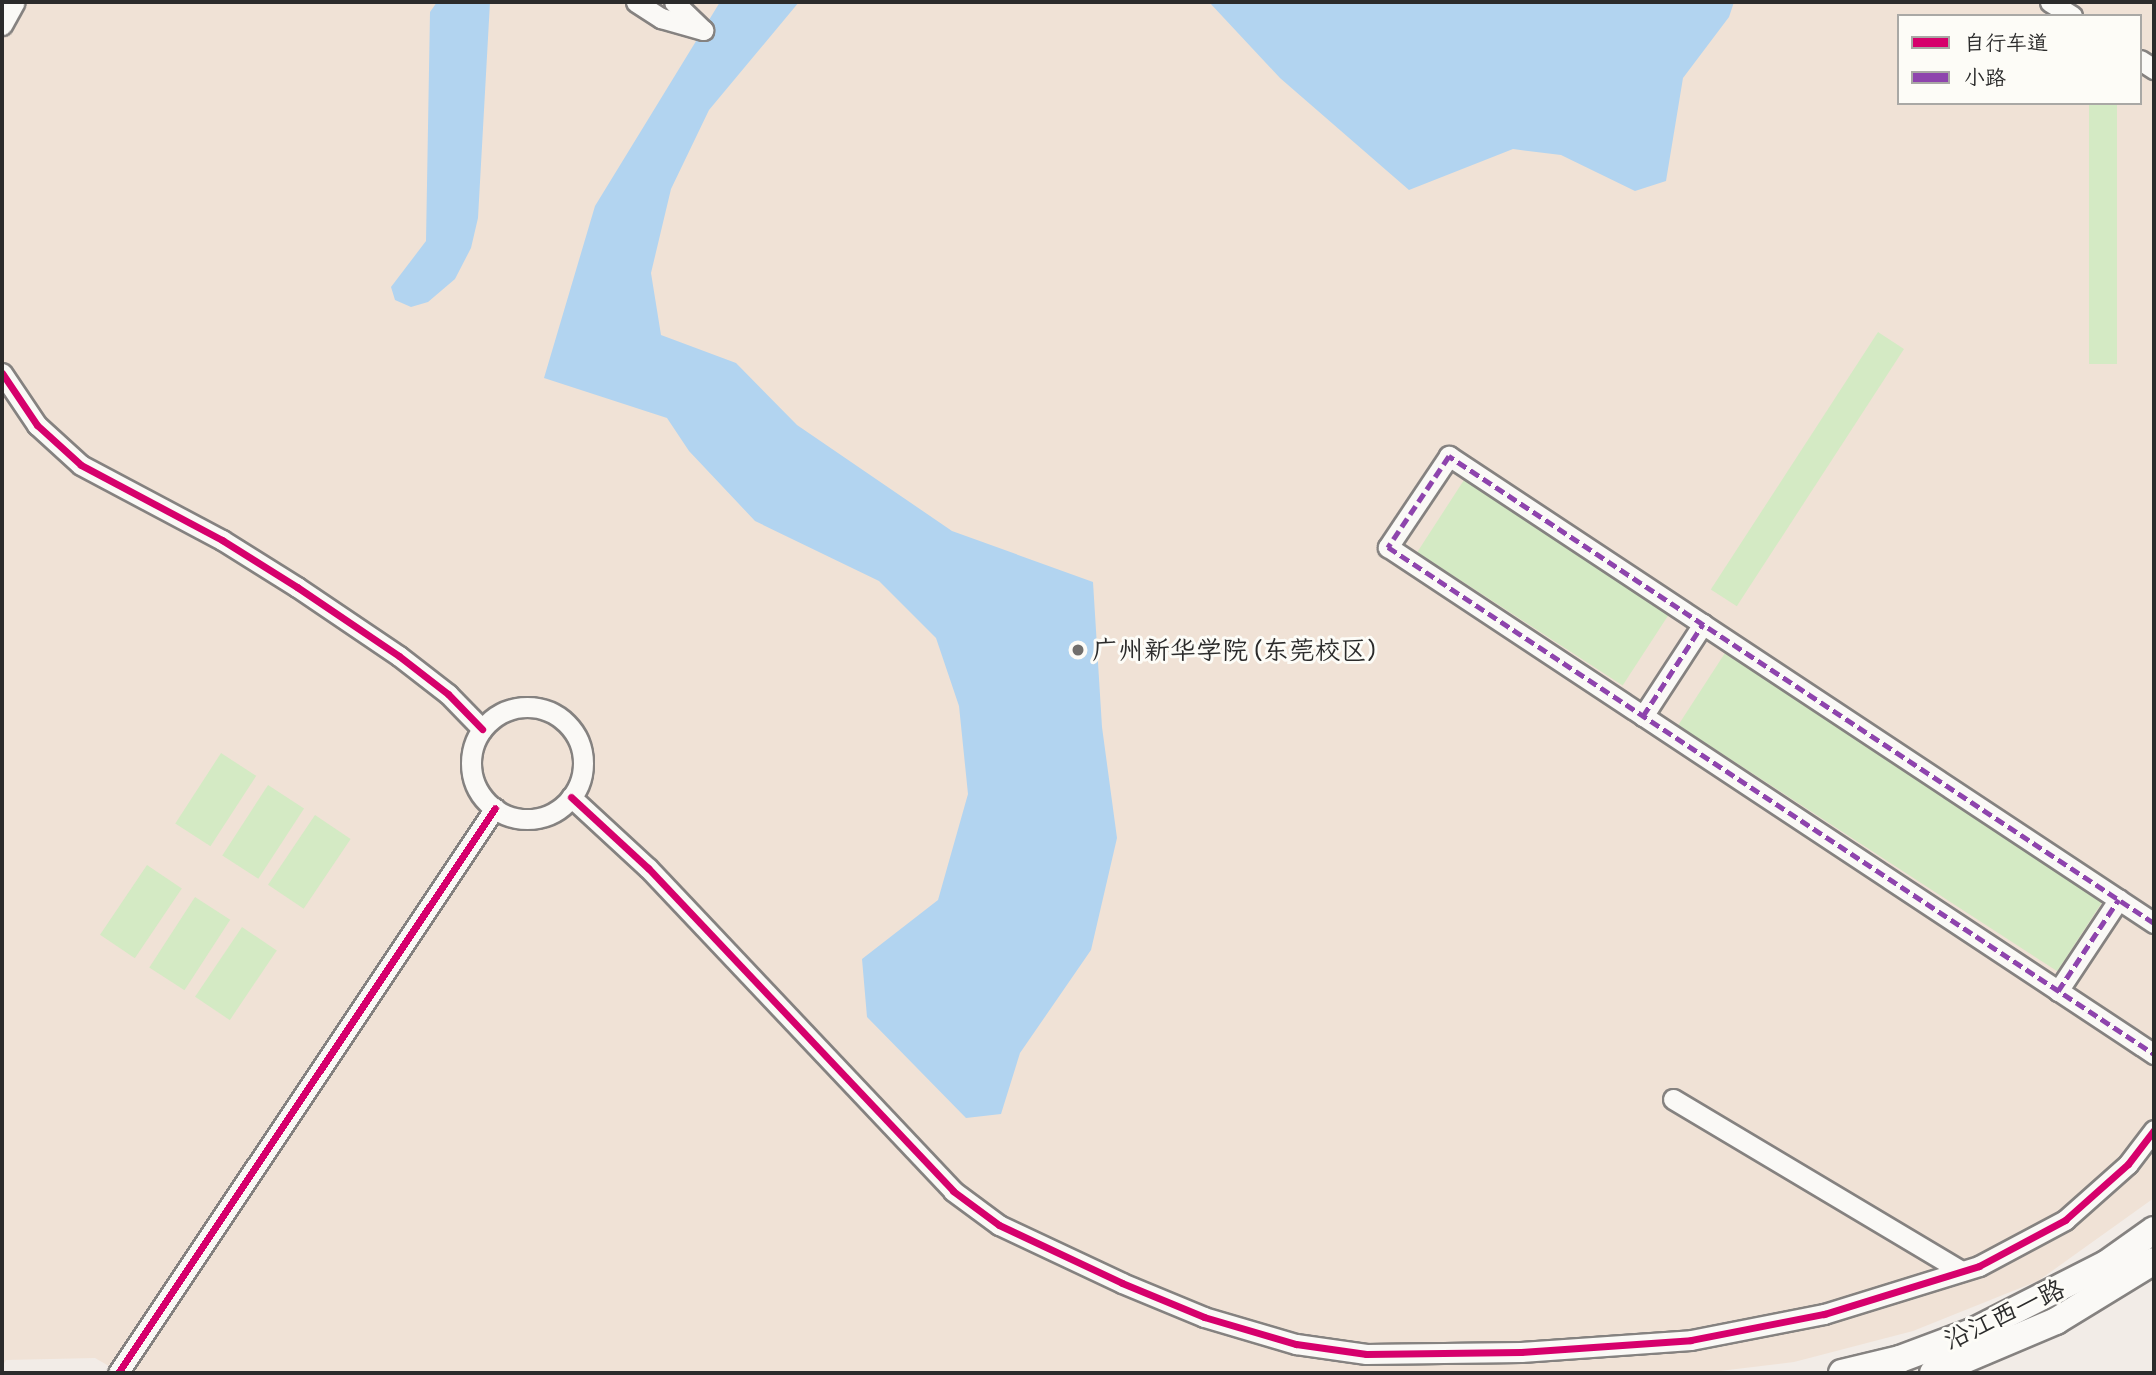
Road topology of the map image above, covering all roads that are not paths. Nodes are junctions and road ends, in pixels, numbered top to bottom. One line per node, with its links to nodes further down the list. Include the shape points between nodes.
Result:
1 (15, 2): 6 (street)
2 (636, 2): 3 (street, via 662,18 703,30)
3 (674, 2)
4 (2050, 2): 5 (street)
5 (2069, 14)
6 (2, 25)
7 (2, 373): 10 (street, via 37,425 81,465 210,533 297,587 399,656 448,694)
8 (1703, 624): 9 (street); 9 (street, via 1449,456 1388,547); 13 (street)
9 (1643, 716): 15 (street)
10 (482, 729): 11 (street, via 502,713 527,707 562,720 577,739 583,763); 12 (street, via 472,752 473,778)
11 (571, 797): 12 (street, via 542,817 517,818); 21 (street, via 648,868 953,1191 999,1225 1205,1317 1297,1344 1366,1354 1521,1352 1691,1340 1824,1314)
12 (495, 808): 22 (street)
13 (2119, 899): 14 (street); 15 (street)
14 (2154, 923)
15 (2058, 991): 16 (street)
16 (2154, 1054)
17 (1673, 1099): 21 (street)
18 (2154, 1130): 21 (street, via 2128,1164 2065,1220)
19 (2154, 1230): 23 (street, 沿江西一路, via 2106,1264 1972,1332 1900,1359)
20 (2154, 1261): 24 (street, 沿江西一路, via 2056,1321)
21 (1962, 1271)
22 (118, 1373)
23 (1842, 1373)
24 (1933, 1373)

